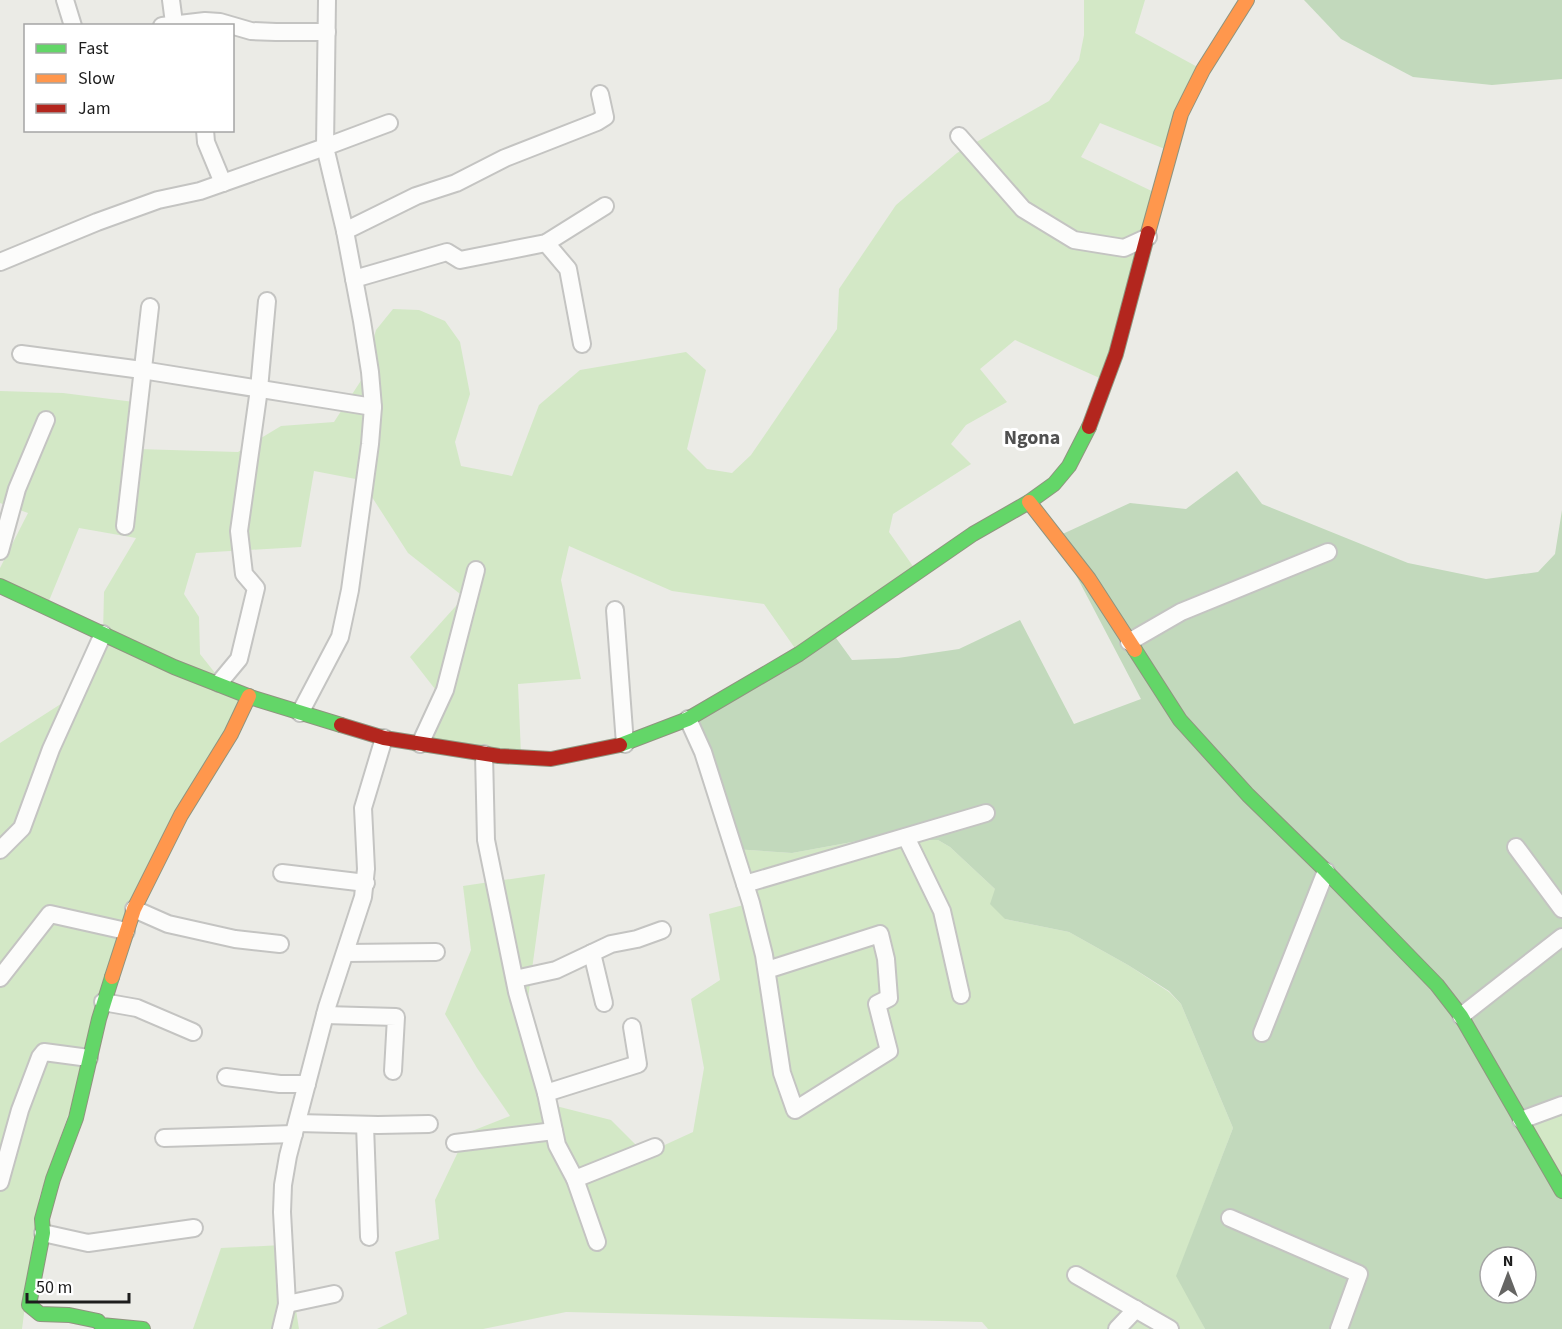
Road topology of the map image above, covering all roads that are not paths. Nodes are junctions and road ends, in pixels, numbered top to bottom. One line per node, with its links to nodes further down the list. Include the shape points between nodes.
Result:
1 (64, 0): 5 (street)
2 (171, 0): 6 (street)
3 (327, 0): 9 (street)
4 (1247, 0): 18 (street, via 1203,70 1181,114)
5 (72, 24)
6 (168, 24): 7 (street)
7 (227, 24)
8 (234, 26): 9 (street, via 276,33)
9 (327, 32): 14 (street)
10 (600, 94): 17 (street, via 605,117 597,122 505,158 456,183 416,196)
11 (389, 123): 14 (street)
12 (205, 132): 15 (street)
13 (958, 136): 18 (street, via 1023,209 1074,240 1124,248)
14 (325, 147): 15 (street); 17 (street)
15 (223, 183): 20 (street, via 158,200)
16 (605, 206): 19 (street)
17 (345, 231): 21 (street)
18 (1148, 237): 30 (street, via 1116,354 1087,433 1054,484)
19 (546, 243): 21 (street, via 460,260 447,252); 24 (street, via 568,269)
20 (0, 262)
21 (354, 279): 28 (street)
22 (267, 301): 27 (street)
23 (150, 307): 26 (street)
24 (582, 344)
25 (21, 354): 26 (street)
26 (142, 369): 27 (street); 31 (street)
27 (259, 389): 28 (street); 39 (street, via 239,531 244,574 256,588 239,658)
28 (373, 407): 41 (street, via 350,590 340,637)
29 (46, 420): 32 (street, via 17,489)
30 (1029, 502): 38 (street, via 1089,579); 42 (street, via 973,534 799,654)
31 (125, 526)
32 (0, 551)
33 (1328, 552): 38 (street, via 1181,612)
34 (476, 570): 44 (street, via 446,690)
35 (0, 586): 37 (street)
36 (615, 610): 45 (street)
37 (103, 634): 39 (street); 50 (street, via 51,749 22,828)
38 (1129, 642): 51 (street, via 1180,720 1248,795)
39 (219, 683): 40 (street)
40 (249, 696): 41 (street); 55 (street, via 231,734 181,815)
41 (300, 713): 43 (street)
42 (688, 719): 45 (street); 54 (street, via 703,752)
43 (384, 738): 44 (street); 53 (street, via 363,808)
44 (420, 744): 46 (street)
45 (625, 744): 46 (street, via 551,759)
46 (484, 754): 66 (street, via 486,840)
47 (987, 813): 48 (street)
48 (906, 837): 54 (street); 67 (street, via 942,911)
49 (1516, 847): 56 (street)
50 (0, 850)
51 (1326, 871): 71 (street, via 1403,948); 74 (street)
52 (282, 873): 53 (street)
53 (366, 883): 61 (street)
54 (745, 884): 64 (street)
55 (135, 909): 58 (street); 60 (street, via 168,924)
56 (1562, 909)
57 (662, 930): 63 (street)
58 (126, 931): 65 (street, via 50,914); 68 (street)
59 (1562, 937): 71 (street)
60 (280, 944)
61 (346, 952): 62 (street); 70 (street)
62 (436, 952)
63 (592, 953): 66 (street, via 556,970); 69 (street)
64 (767, 970): 64 (street, via 782,1073 795,1110 889,1051 877,1004 889,998 880,934)
65 (0, 978)
66 (515, 979): 79 (street)
67 (961, 995)
68 (103, 1002): 73 (street, via 137,1008); 75 (street)
69 (604, 1003)
70 (325, 1015): 76 (street, via 396,1017); 78 (street)
71 (1461, 1016): 81 (street)
72 (632, 1027): 79 (street, via 638,1064)
73 (193, 1032)
74 (1262, 1032)
75 (89, 1058): 90 (street, via 44,1052 40,1057); 94 (street, via 76,1118 42,1219)
76 (393, 1071)
77 (226, 1077): 78 (street)
78 (307, 1084): 84 (street)
79 (546, 1093): 85 (street)
80 (1562, 1105): 81 (street)
81 (1521, 1120): 91 (street)
82 (429, 1124): 83 (street)
83 (365, 1125): 84 (street); 95 (street)
84 (296, 1129): 86 (street); 99 (street, via 282,1203)
85 (554, 1131): 87 (street); 89 (street)
86 (164, 1138)
87 (455, 1143)
88 (655, 1147): 89 (street)
89 (575, 1179): 96 (street)
90 (0, 1182)
91 (1562, 1191)
92 (1230, 1218): 105 (street, via 1359,1274)
93 (194, 1228): 94 (street, via 88,1243)
94 (43, 1233): 101 (street, via 30,1297 32,1309 40,1314 98,1321 101,1325)
95 (369, 1237)
96 (597, 1242)
97 (1076, 1275): 100 (street)
98 (334, 1294): 99 (street)
99 (287, 1304): 102 (street)
100 (1136, 1309): 103 (street); 104 (street)
101 (143, 1329)
102 (281, 1329)
103 (1117, 1329)
104 (1170, 1329)
105 (1339, 1329)

